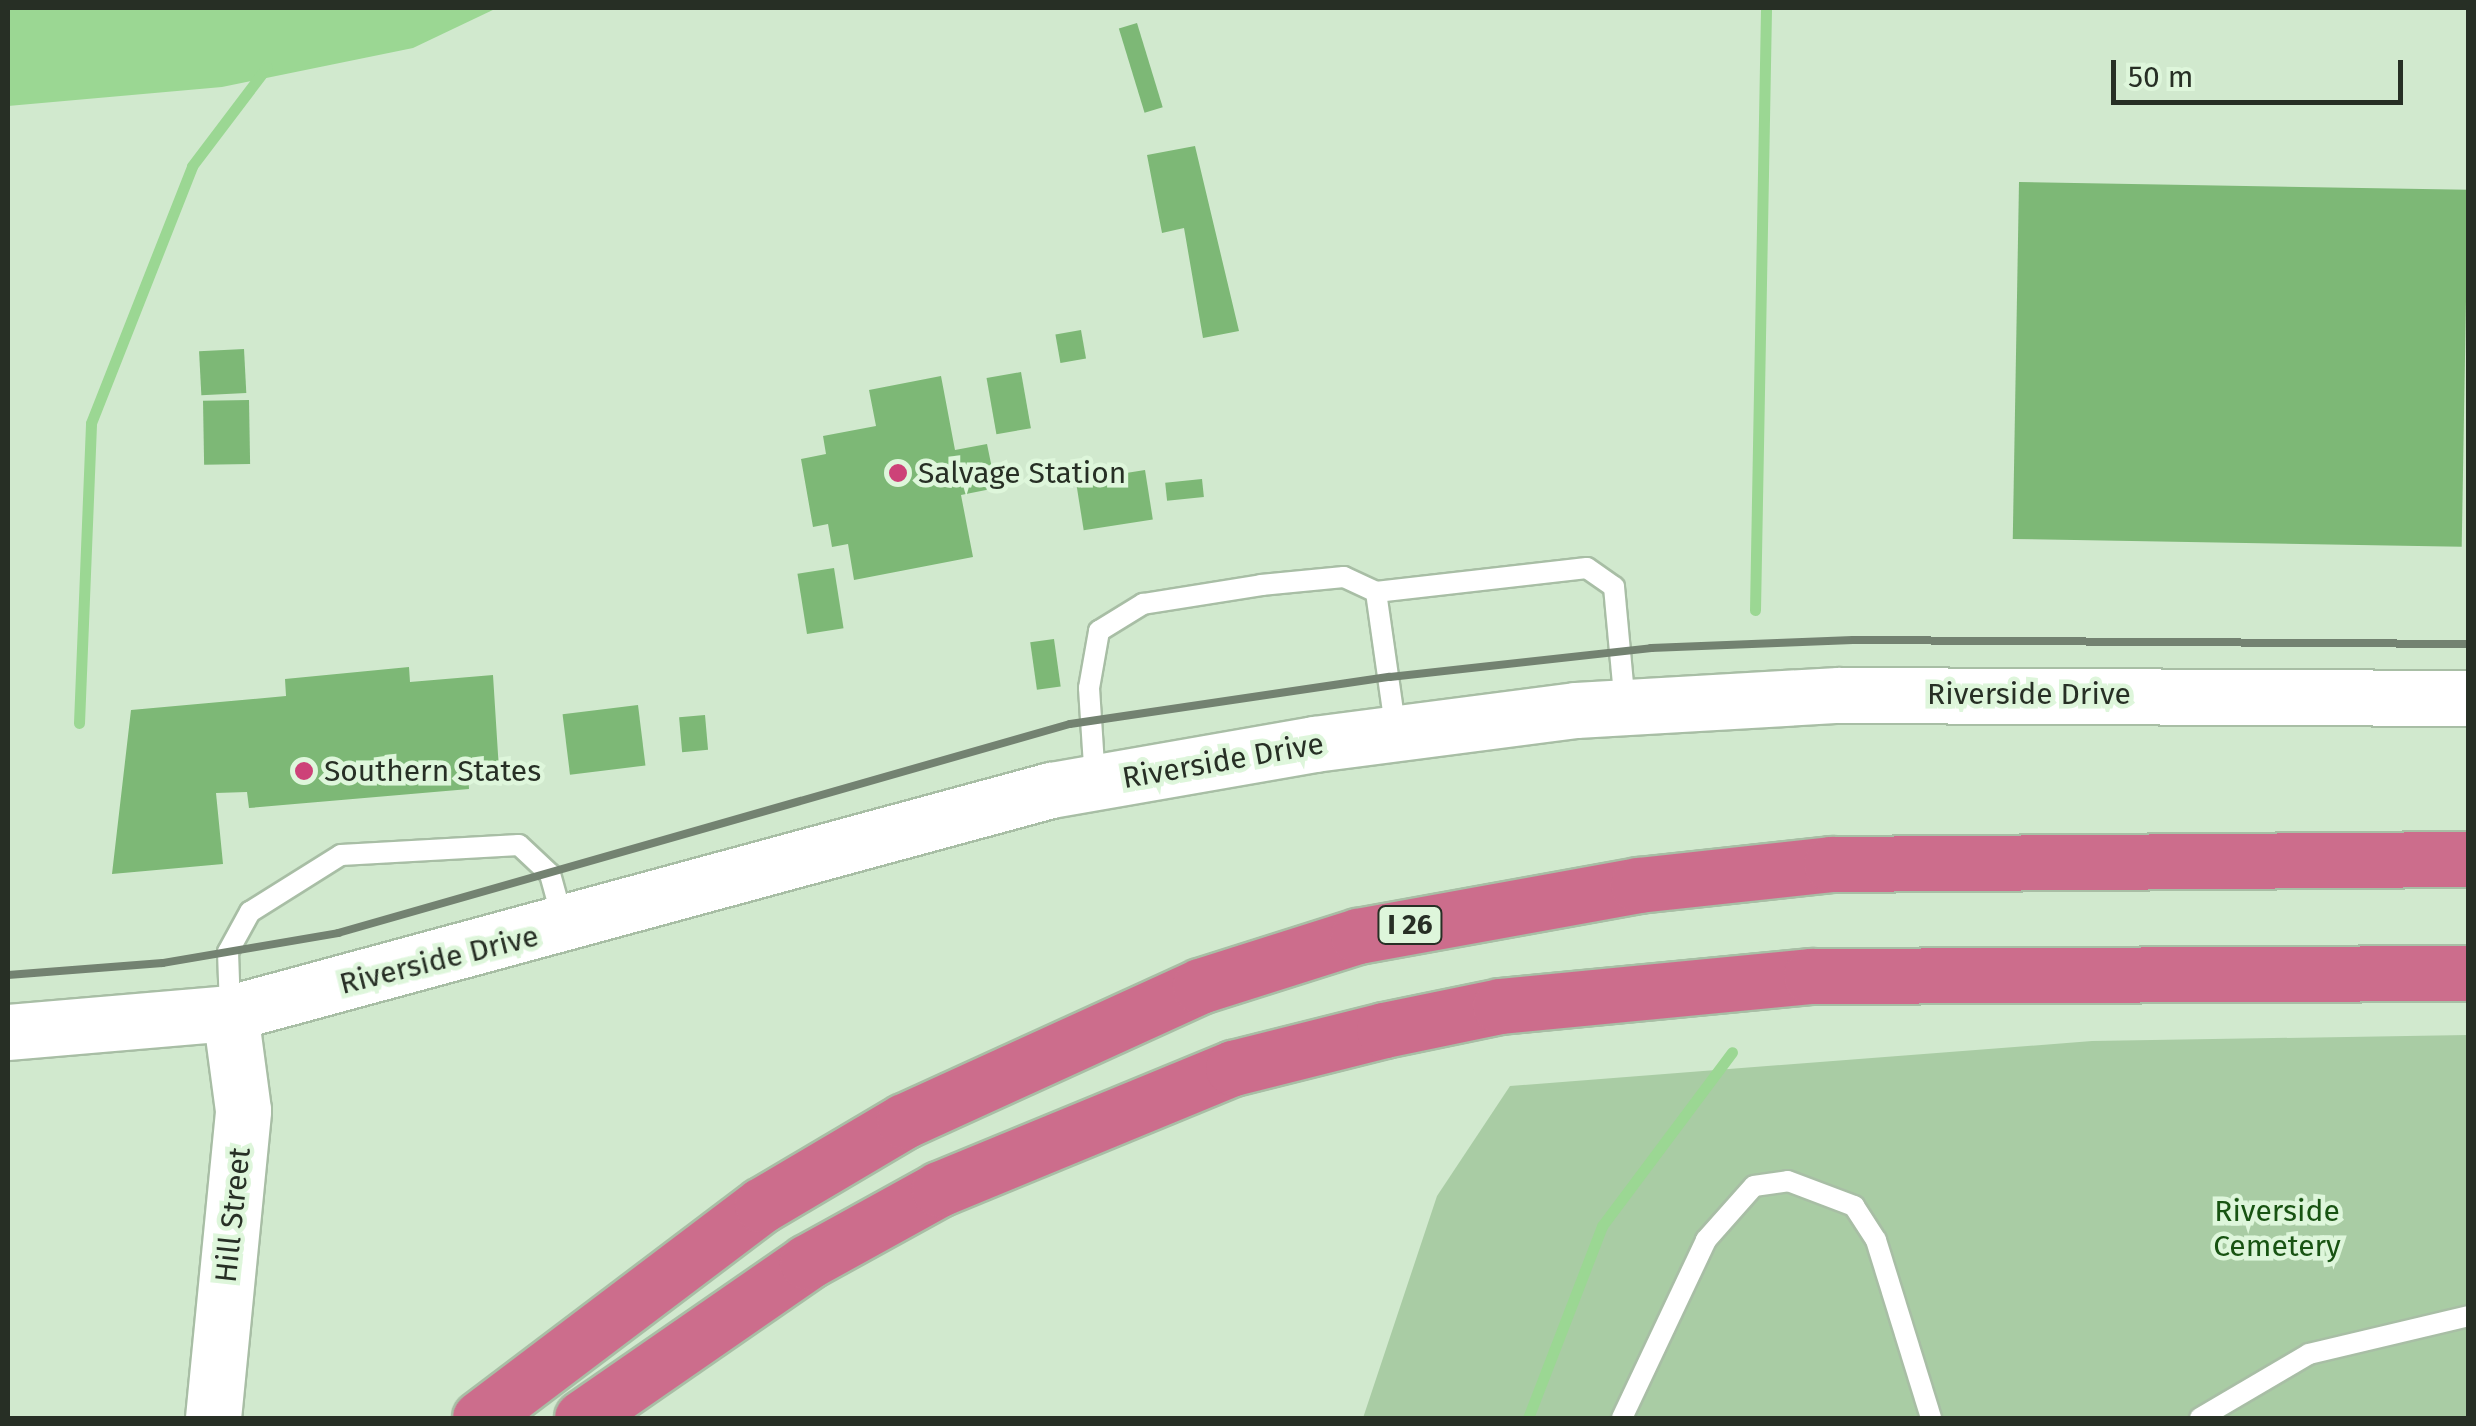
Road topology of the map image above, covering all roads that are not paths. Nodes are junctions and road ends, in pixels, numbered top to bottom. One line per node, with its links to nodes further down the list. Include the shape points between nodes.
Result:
1 (1376, 592): 3 (lane, via 1587,568 1614,587); 4 (lane); 5 (lane, via 1344,577 1260,585 1144,604 1099,631 1089,688)
2 (2468, 698): 3 (main road, Riverside Drive, via 1877,694)
3 (1625, 708): 4 (main road, Riverside Drive)
4 (1396, 733): 5 (main road, Riverside Drive)
5 (1095, 783): 7 (main road, Riverside Drive)
6 (2468, 859): 13 (highway, I 26, via 1831,864 1619,888 1358,936 1200,986 904,1121 762,1205)
7 (565, 928): 9 (main road, Riverside Drive); 9 (lane, via 550,874 520,846 341,855 250,912 228,952)
8 (2468, 973): 14 (highway, via 1811,976 1519,1003 1384,1030 1233,1068 938,1189 807,1262)
9 (230, 1012): 10 (main road, Riverside Drive); 12 (main road, Hill Street, via 243,1110)
10 (8, 1032)
11 (2468, 1316): 17 (lane, via 2309,1354)
12 (213, 1418)
13 (480, 1418)
14 (582, 1418)
15 (1622, 1418): 16 (lane, via 1706,1240 1754,1186 1788,1180 1854,1206 1876,1240)
16 (1932, 1418)
17 (2200, 1418)

